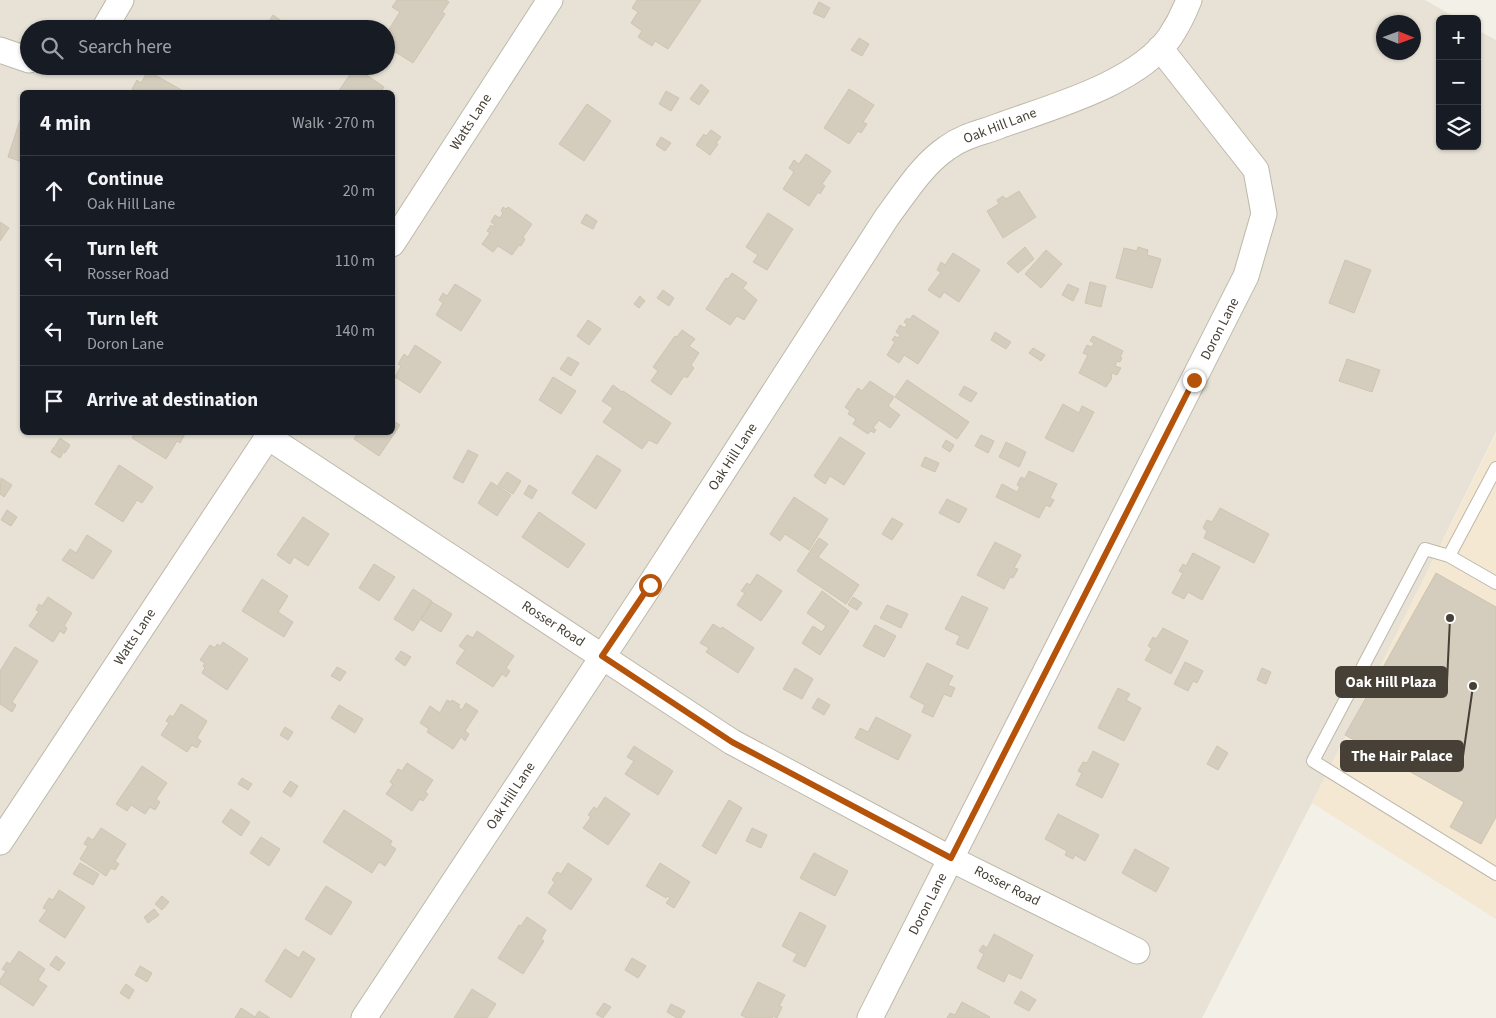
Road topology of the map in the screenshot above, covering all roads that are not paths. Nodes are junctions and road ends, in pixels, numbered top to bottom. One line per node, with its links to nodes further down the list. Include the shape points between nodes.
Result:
1 (121, 0): 4 (street)
2 (550, 0): 8 (street, Watts Lane)
3 (1189, 0): 5 (street, Oak Hill Lane, via 1183,15)
4 (109, 20)
5 (1160, 48): 14 (street, Oak Hill Lane, via 1122,77 1067,101 973,134 946,148 923,170 887,217); 16 (street, Doron Lane, via 1256,170 1264,214 1246,276)
6 (0, 50): 7 (street)
7 (20, 57)
8 (395, 239)
9 (269, 435): 15 (street, Watts Lane)
10 (271, 435): 14 (street, Rosser Road)
11 (1496, 468): 12 (lane)
12 (1449, 556): 13 (lane); 17 (lane, via 1425,549 1312,760)
13 (1496, 583)
14 (602, 656): 16 (street, Rosser Road, via 732,742); 19 (street, Oak Hill Lane)
15 (0, 842)
16 (951, 858): 18 (street, Rosser Road); 20 (street, Doron Lane)
17 (1496, 874)
18 (1138, 952)
19 (364, 1018)
20 (870, 1018)

